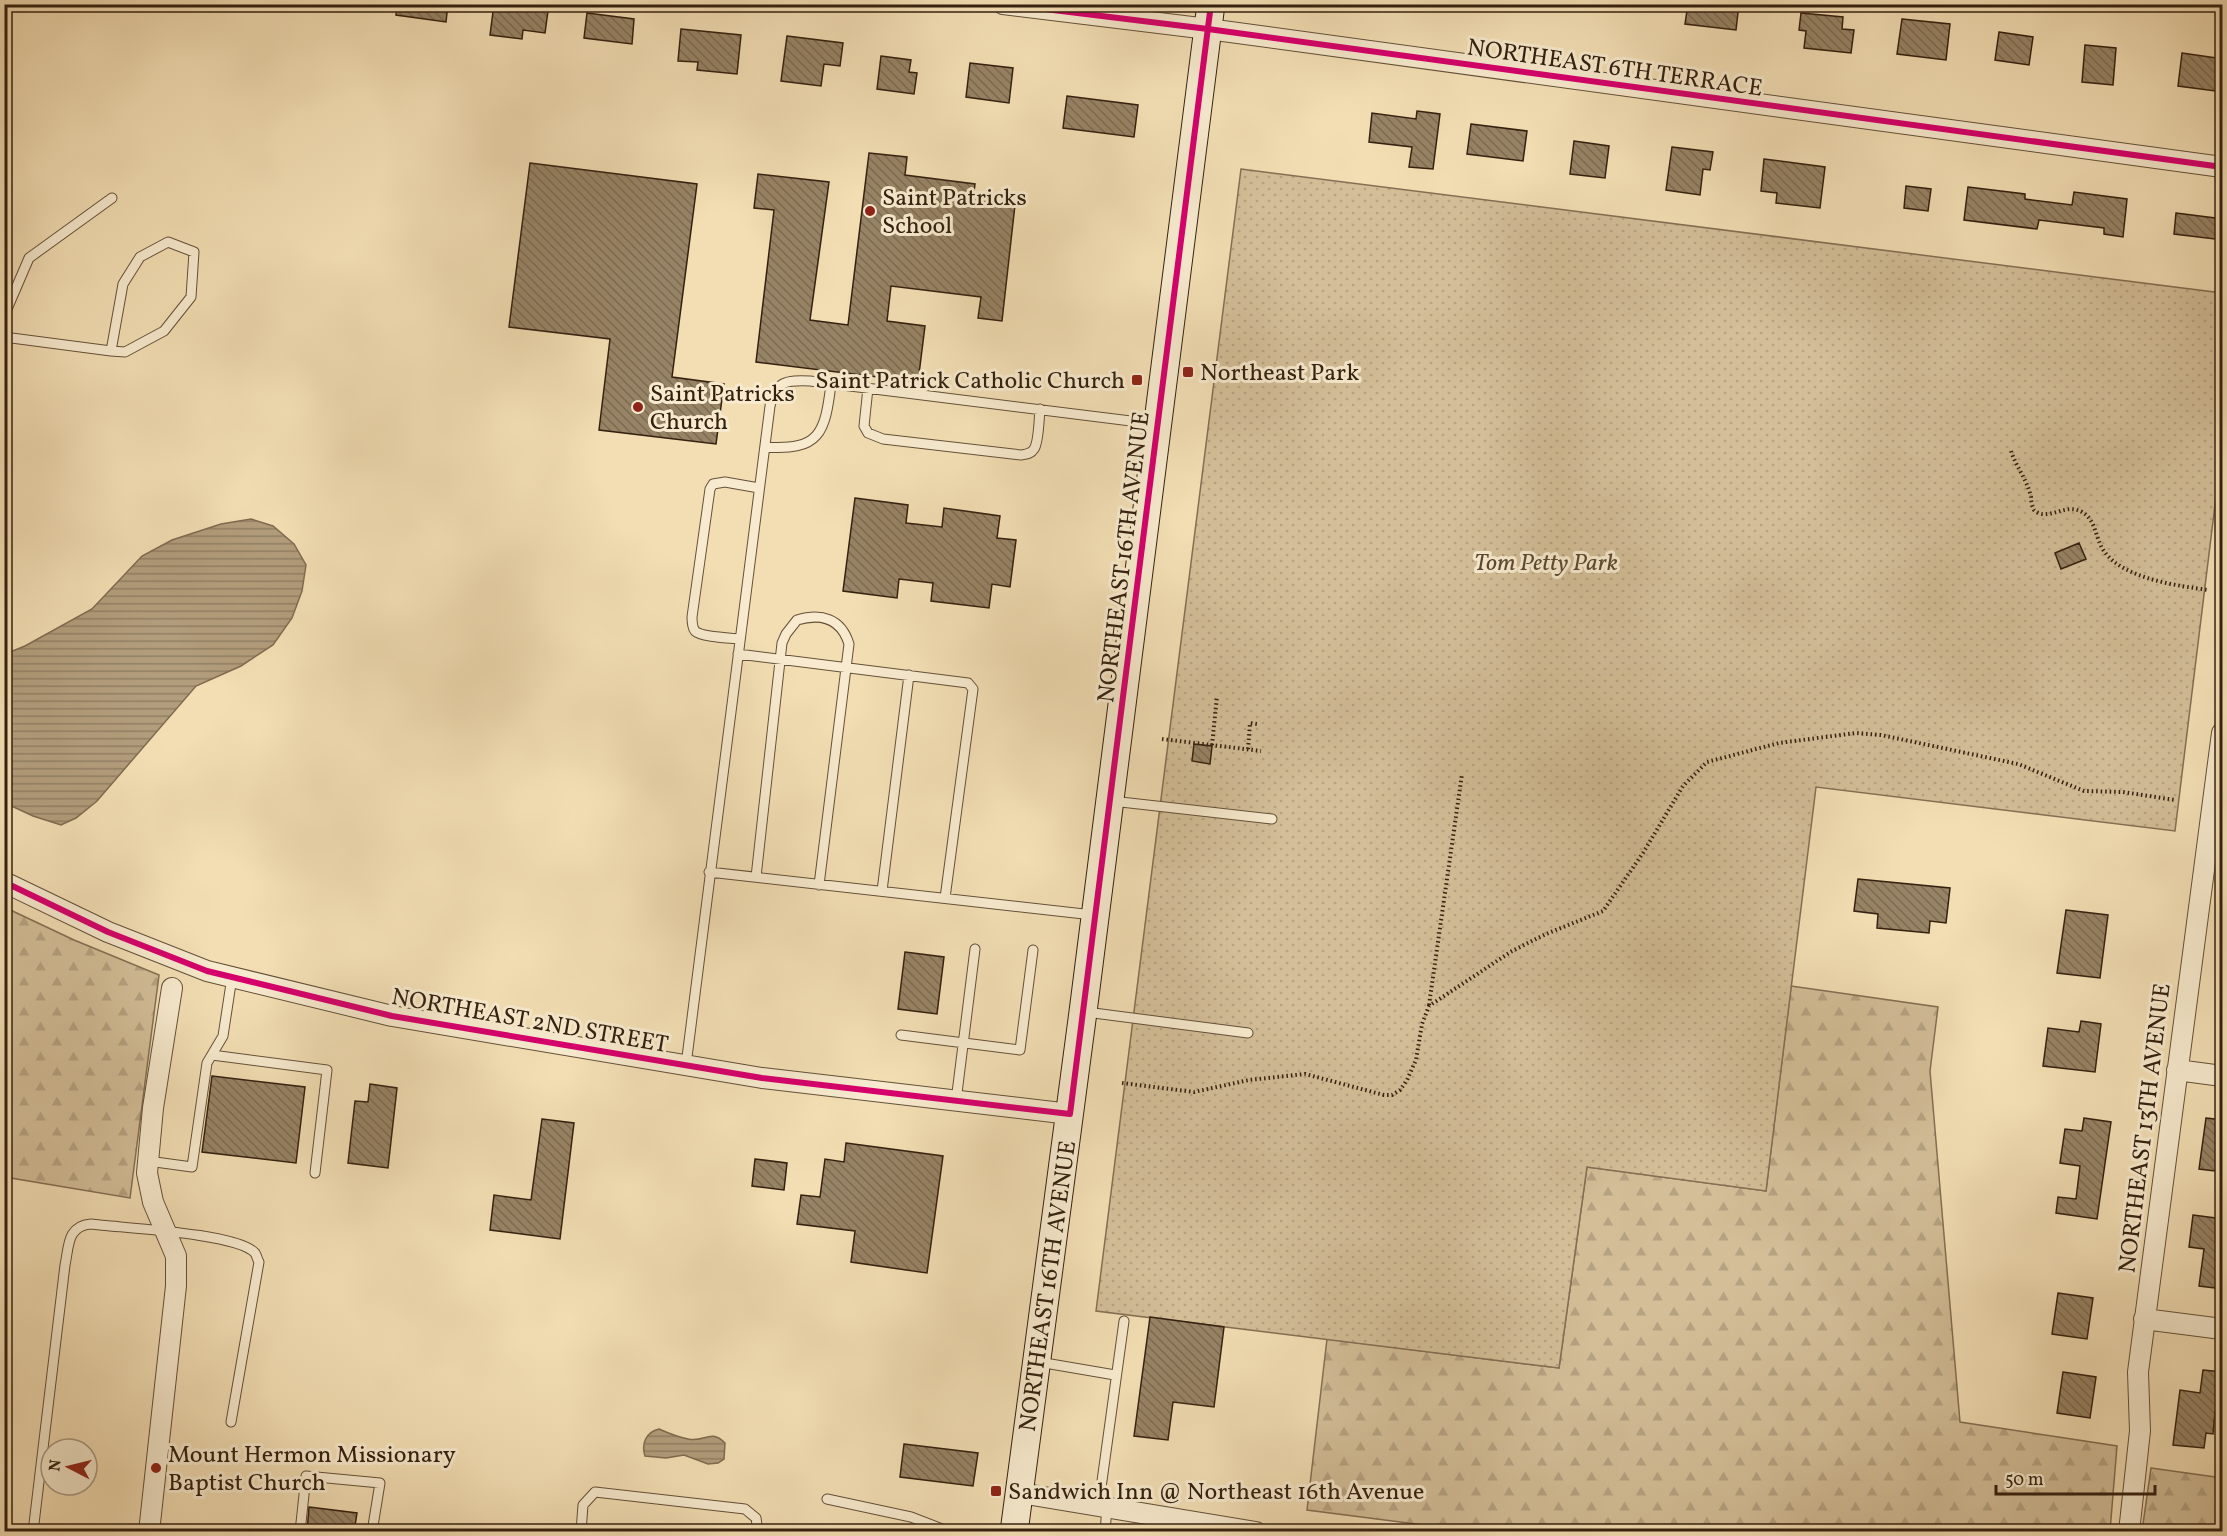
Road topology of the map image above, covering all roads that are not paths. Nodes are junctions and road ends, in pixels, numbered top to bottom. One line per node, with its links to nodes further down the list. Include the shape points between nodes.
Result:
1 (1003, 4): 2 (street, NORTHEAST 6TH TERRACE)
2 (1210, 17): 3 (street, NORTHEAST 6TH TERRACE); 11 (street, NORTHEAST 16TH AVENUE)
3 (2223, 167)
4 (112, 198): 5 (lane, via 29,258)
5 (4, 316)
6 (4, 337): 7 (lane)
7 (111, 351): 7 (lane, via 125,352 164,331 191,297 194,252 168,242 140,257 123,284)
8 (831, 384): 9 (lane); 12 (lane, via 824,425 815,438 796,446); 12 (lane, via 790,380 783,383 773,396)
9 (868, 388): 10 (lane); 10 (lane, via 864,426 868,433 883,439 1029,454 1036,444)
10 (1040, 409): 11 (lane)
11 (1158, 424): 20 (street, NORTHEAST 16TH AVENUE)
12 (765, 447): 13 (lane)
13 (759, 488): 14 (lane); 14 (lane, via 724,482 713,484 710,489 692,616 695,631)
14 (740, 639): 15 (lane)
15 (738, 654): 16 (lane); 23 (lane)
16 (781, 659): 17 (lane); 17 (lane, via 782,643 791,626 797,620 815,617 842,628 849,644); 24 (lane)
17 (846, 667): 18 (lane); 26 (lane)
18 (909, 675): 27 (lane); 28 (lane, via 968,683 973,689)
19 (2223, 733): 22 (street, NORTHEAST 13TH AVENUE)
20 (1110, 801): 21 (lane); 29 (street, NORTHEAST 16TH AVENUE)
21 (1272, 819)
22 (2217, 822): 40 (street, NORTHEAST 13TH AVENUE)
23 (709, 872): 24 (lane); 39 (lane)
24 (756, 877): 26 (lane)
25 (4, 882): 32 (street, NORTHEAST 2ND STREET, via 108,932)
26 (819, 885): 27 (lane)
27 (882, 891): 28 (lane)
28 (945, 898): 29 (lane)
29 (1095, 915): 34 (street, NORTHEAST 16TH AVENUE)
30 (975, 949): 37 (lane)
31 (1033, 950): 37 (lane, via 1020,1050)
32 (232, 977): 38 (lane, via 223,1036); 39 (street, NORTHEAST 2ND STREET, via 392,1016)
33 (172, 988): 44 (street)
34 (1083, 1012): 35 (lane); 43 (street, NORTHEAST 16TH AVENUE)
35 (1248, 1033)
36 (901, 1035): 37 (lane)
37 (963, 1043): 42 (lane)
38 (212, 1054): 44 (lane, via 207,1063 192,1167); 45 (lane, via 327,1070)
39 (686, 1065): 42 (street, NORTHEAST 2ND STREET)
40 (2177, 1070): 41 (street); 47 (street, NORTHEAST 13TH AVENUE)
41 (2223, 1076)
42 (956, 1101): 43 (street, NORTHEAST 2ND STREET)
43 (1070, 1114): 50 (street, NORTHEAST 16TH AVENUE)
44 (148, 1161): 46 (street, via 153,1202)
45 (315, 1173)
46 (165, 1231): 52 (lane, via 242,1246 254,1252 259,1262); 56 (lane, via 83,1225 70,1236); 57 (street, via 176,1256 176,1286)
47 (2144, 1319): 49 (street); 66 (street, NORTHEAST 13TH AVENUE, via 2138,1372 2140,1431)
48 (1124, 1321): 51 (lane)
49 (2223, 1329)
50 (1037, 1362): 51 (lane); 53 (street, NORTHEAST 16TH AVENUE)
51 (1115, 1375): 55 (lane, via 1101,1488)
52 (231, 1422)
53 (1020, 1493): 55 (street); 63 (street, NORTHEAST 16TH AVENUE)
54 (826, 1498): 62 (lane, via 911,1517)
55 (1107, 1507): 64 (lane); 65 (street)
56 (33, 1532)
57 (149, 1532)
58 (300, 1532): 59 (lane, via 306,1476 380,1483)
59 (372, 1532)
60 (580, 1532): 61 (lane, via 583,1505 595,1492 745,1509 756,1518)
61 (758, 1532)
62 (950, 1532)
63 (1014, 1532)
64 (1105, 1532)
65 (1256, 1532)
66 (2129, 1532)

